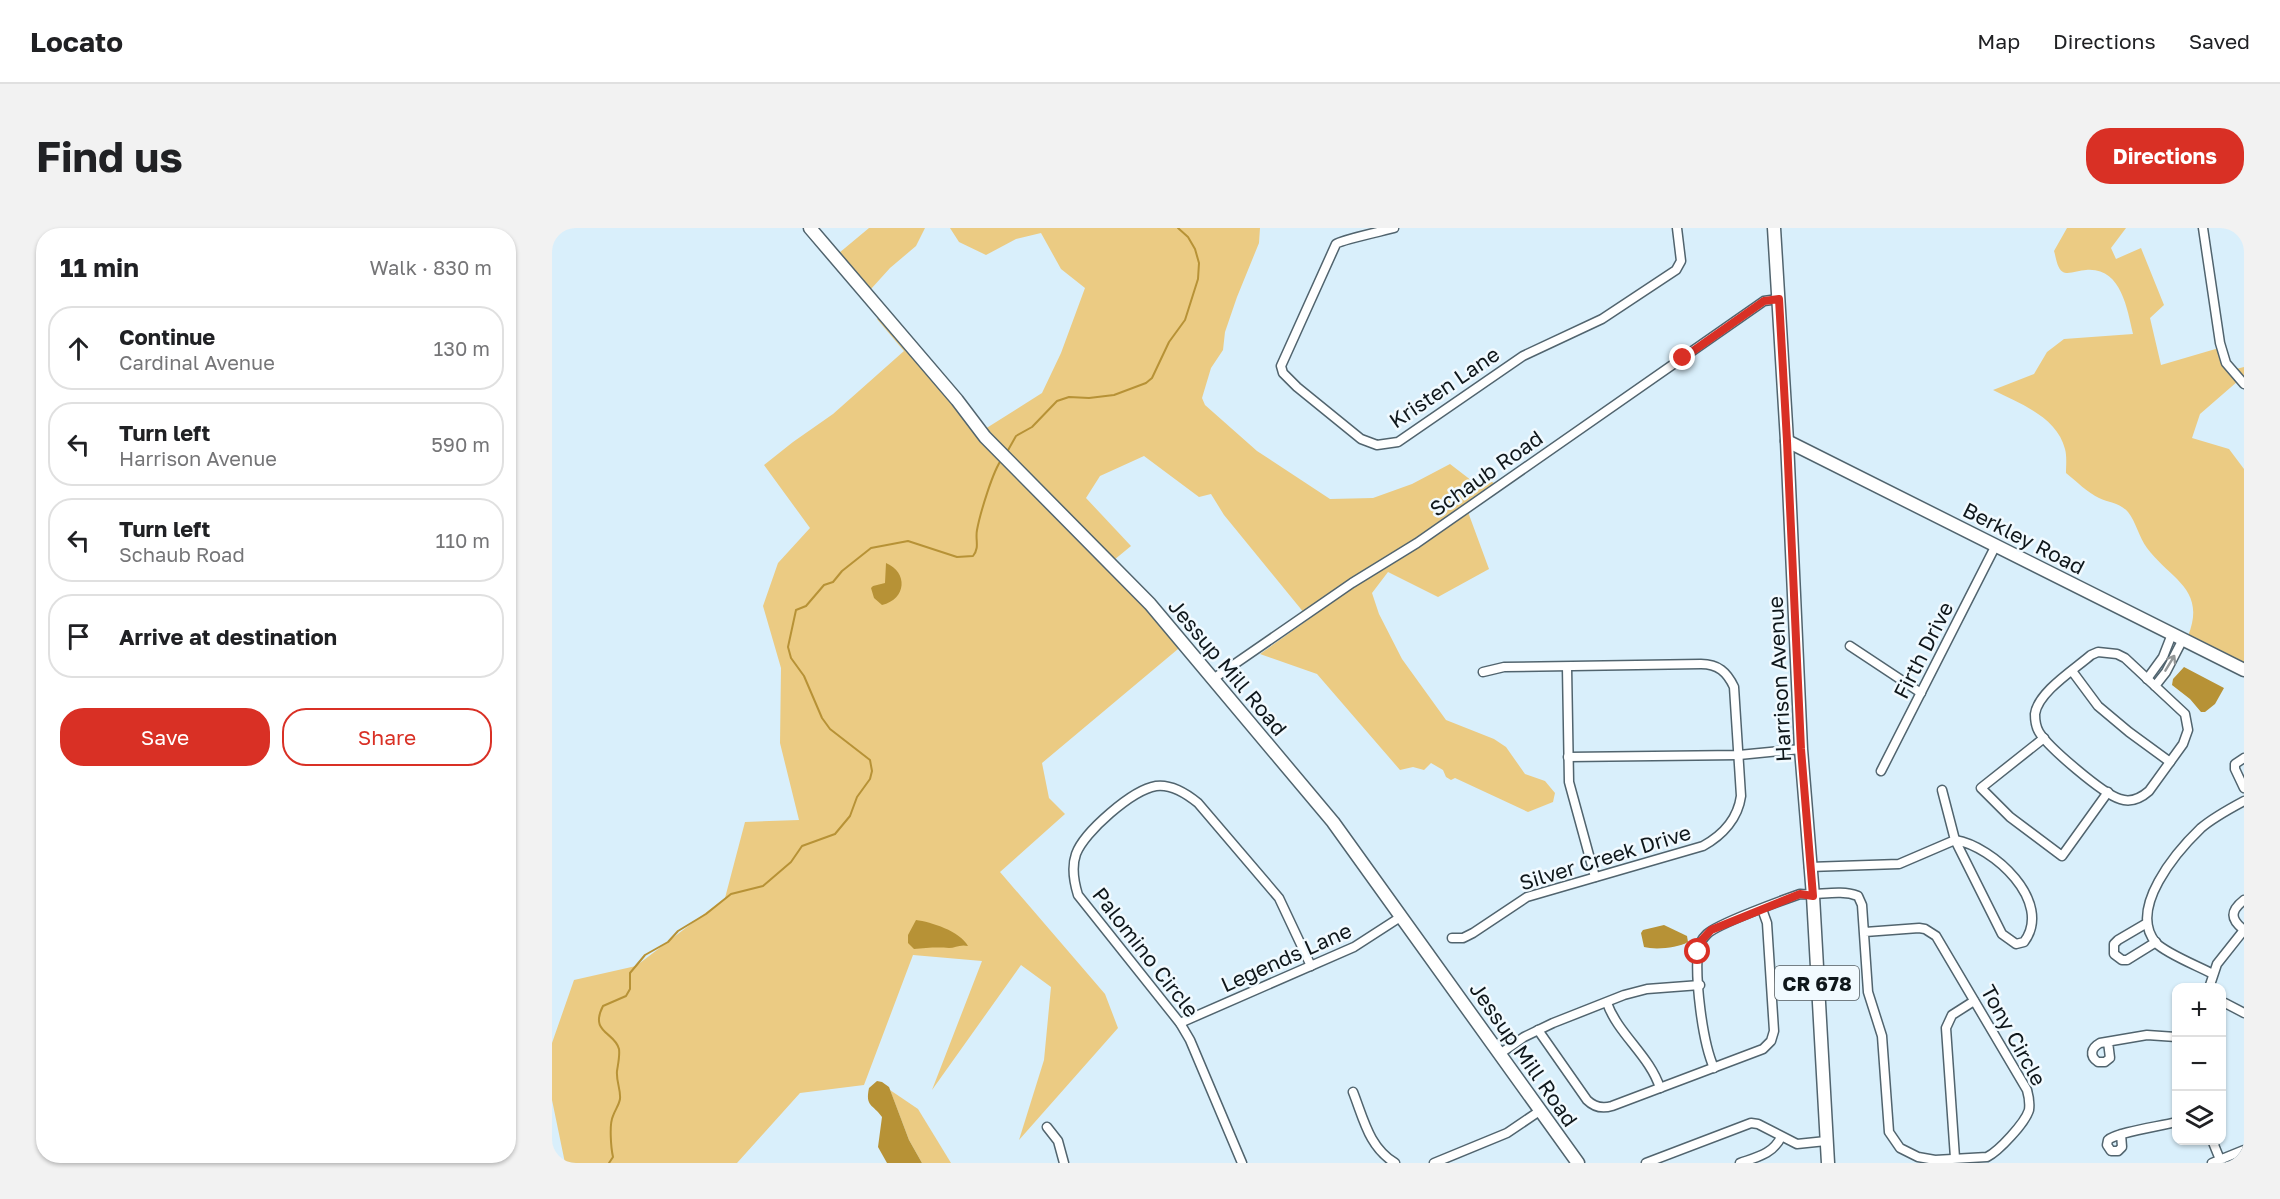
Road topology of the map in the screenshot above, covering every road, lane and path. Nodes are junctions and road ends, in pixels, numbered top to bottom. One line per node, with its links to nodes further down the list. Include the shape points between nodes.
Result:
1 (810, 228): 16 (street, Jessup Mill Road, via 994,447 1130,582)
2 (1394, 228): 3 (street, Kristen Lane, via 1336,244 1281,366 1297,387 1361,439 1381,445 1398,441 1523,356 1602,320 1676,270 1681,261)
3 (1677, 228)
4 (1774, 228): 6 (street, Harrison Avenue / CR 678)
5 (2203, 228): 7 (street, via 2220,343 2226,363)
6 (1779, 299): 8 (street, Harrison Avenue / CR 678); 16 (street, Schaub Road, via 1764,301)
7 (2244, 384)
8 (1787, 441): 9 (street, Berkley Road); 21 (street, Harrison Avenue / CR 678)
9 (1996, 545): 10 (street, Berkley Road); 19 (street, Firth Drive)
10 (2178, 637): 13 (street, Berkley Road); 17 (street); 18 (street, one-way to 10, via 2166,672)
11 (1850, 646): 19 (street)
12 (1567, 667): 15 (street, Silver Creek Drive, via 1504,667); 22 (street, Silver Creek Drive, via 1710,664 1719,668 1734,687); 23 (street)
13 (2244, 670)
14 (2072, 671): 17 (street, via 2091,655 2107,652 2125,658); 20 (street, via 2043,696 2035,714); 25 (street, via 2098,706)
15 (1484, 672)
16 (1214, 679): 37 (street, Jessup Mill Road, via 1333,822)
17 (2147, 679): 18 (street)
18 (2155, 686): 25 (street, via 2181,708 2187,721 2186,737)
19 (1921, 693): 26 (street, Firth Drive)
20 (2044, 738): 29 (street); 29 (street, via 1981,788 2010,818 2062,856)
21 (1801, 749): 22 (street); 32 (street, Harrison Avenue / CR 678)
22 (1739, 755): 23 (street); 33 (street, Silver Creek Drive, via 1739,804 1728,826 1713,840)
23 (1568, 757): 33 (street, via 1570,794)
24 (2244, 758): 27 (street, via 2235,764)
25 (2170, 762): 29 (street, via 2142,797 2119,799)
26 (1881, 771)
27 (2244, 788)
28 (1942, 790): 31 (street)
29 (2108, 792)
30 (2244, 801): 38 (street, via 2218,815 2185,845 2152,893)
31 (1955, 840): 31 (street, via 1987,853 2014,877 2033,913 2034,920 2024,942 2016,944 2002,934); 32 (street, via 1899,864)
32 (1809, 867): 34 (street, Harrison Avenue / CR 678)
33 (1594, 877): 41 (street, Silver Creek Drive, via 1527,897 1473,933)
34 (1813, 896): 36 (street, via 1800,894); 40 (street, Tony Circle, via 1858,896); 64 (street, Harrison Avenue / CR 678)
35 (2244, 900): 39 (street, via 2233,913)
36 (1762, 909): 46 (street, via 1706,934 1698,949); 56 (street, via 1767,923 1773,1038 1763,1049)
37 (1402, 916): 43 (street, Legends Lane, via 1354,947); 55 (street, Jessup Mill Road)
38 (2147, 923): 42 (street); 42 (street, via 2118,940 2114,954 2127,960)
39 (2244, 930): 44 (street)
40 (1865, 932): 47 (street, Tony Circle, via 1918,928 1930,932 1941,943); 67 (street, Tony Circle, via 1869,992 1882,1036 1889,1132 1908,1153 1935,1160)
41 (1452, 938)
42 (2156, 942): 44 (street)
43 (1311, 966): 51 (street, Legends Lane); 51 (street, Palomino Circle, via 1279,898 1198,803 1170,788 1147,789 1087,835 1076,855 1074,882 1084,905)
44 (2213, 974): 45 (street)
45 (2210, 983)
46 (1700, 985): 48 (street, via 1647,989); 56 (street, via 1705,1044)
47 (1974, 1001): 67 (street, via 1952,1015 1946,1028); 67 (street, Tony Circle, via 2027,1090 2029,1106 2025,1117 1993,1154)
48 (1607, 1002): 52 (street); 57 (street)
49 (2226, 1004): 50 (street)
50 (2244, 1013)
51 (1180, 1023): 70 (street, Palomino Circle)
52 (1538, 1030): 55 (street); 57 (street, via 1594,1106 1609,1107)
53 (2172, 1036): 54 (street, via 2147,1035)
54 (2108, 1042)
55 (1501, 1053): 59 (street, Jessup Mill Road)
56 (1714, 1068): 57 (street)
57 (1660, 1088)
58 (1353, 1092): 71 (street, via 1373,1143)
59 (1541, 1110): 72 (street, via 1507,1133); 73 (street, Jessup Mill Road)
60 (2172, 1123): 62 (street)
61 (1047, 1126): 69 (street, via 1058,1141)
62 (2121, 1134)
63 (1781, 1137): 64 (street, via 1802,1144); 74 (street, via 1751,1123); 75 (street, via 1769,1152)
64 (1826, 1141): 76 (street, Harrison Avenue / CR 678)
65 (2213, 1145): 68 (street)
66 (2244, 1150): 68 (street)
67 (1955, 1158)
68 (2218, 1162)
69 (1064, 1163)
70 (1242, 1163)
71 (1395, 1163)
72 (1434, 1163)
73 (1578, 1163)
74 (1646, 1163)
75 (1740, 1163)
76 (1828, 1163)

